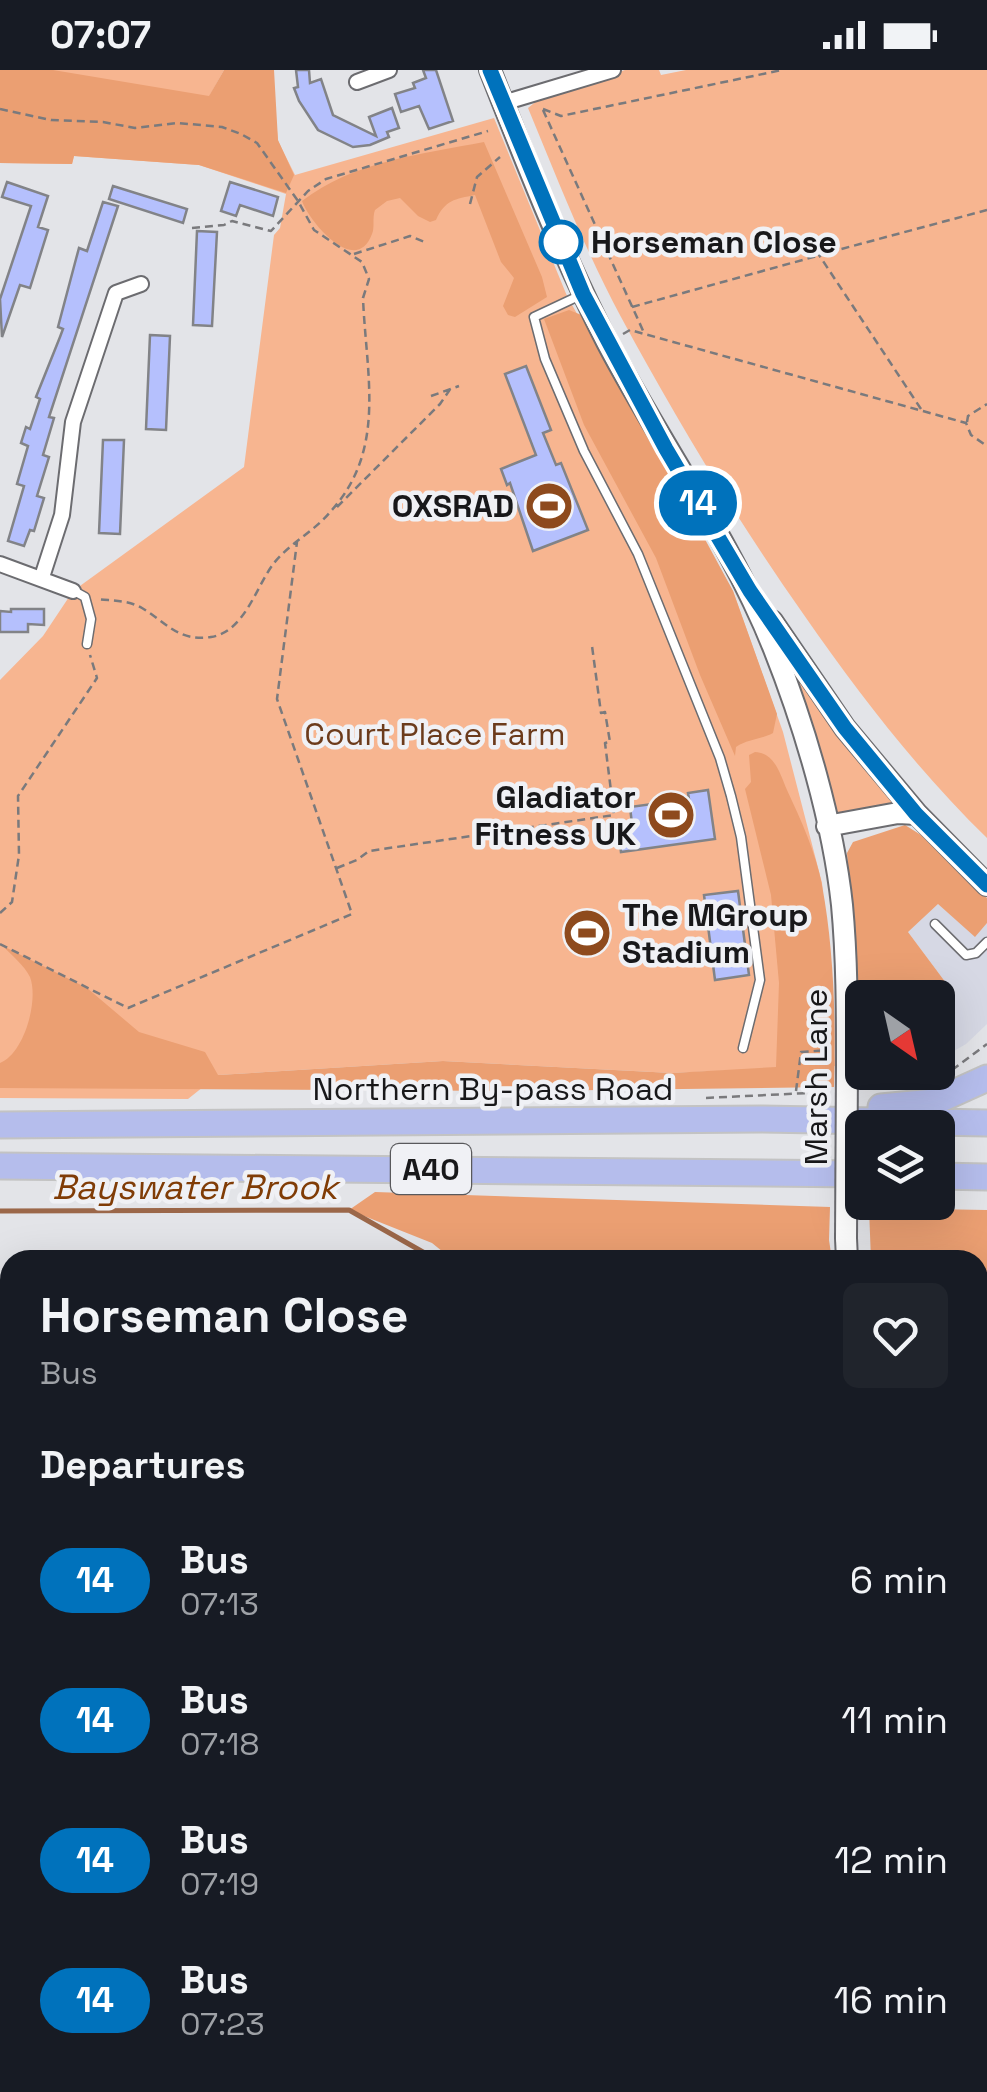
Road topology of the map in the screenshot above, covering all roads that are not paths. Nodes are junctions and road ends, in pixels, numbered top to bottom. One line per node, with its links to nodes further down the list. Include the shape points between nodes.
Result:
1 (390, 70): 5 (street)
2 (490, 70): 6 (main road, Marsh Lane)
3 (613, 70): 4 (street)
4 (579, 75): 6 (street)
5 (357, 82)
6 (503, 103): 8 (main road, Marsh Lane)
7 (141, 284): 10 (street, via 116,292 73,422 62,515)
8 (583, 294): 11 (main road, Marsh Lane); 19 (lane, via 534,317 584,451 638,554 731,796 760,980)
9 (0, 564): 10 (street)
10 (42, 577): 12 (street)
11 (750, 591): 14 (main road, via 845,728); 15 (main road, Marsh Lane, via 800,719)
12 (79, 594): 13 (lane, via 92,618)
13 (87, 644)
14 (916, 814): 15 (main road); 16 (main road)
15 (827, 826): 28 (main road, Marsh Lane, bridge, via 842,903)
16 (987, 885)
17 (935, 924): 18 (lane, via 966,956)
18 (987, 942)
19 (743, 1048)
20 (977, 1069): 21 (highway, via 934,1102)
21 (762, 1120): 22 (highway, Northern By-pass Road / A40); 23 (highway, Northern By-pass Road / A40)
22 (987, 1122)
23 (0, 1124)
24 (0, 1166): 25 (highway, A40)
25 (845, 1174)
26 (955, 1176): 27 (highway)
27 (987, 1177)
28 (847, 1250)

